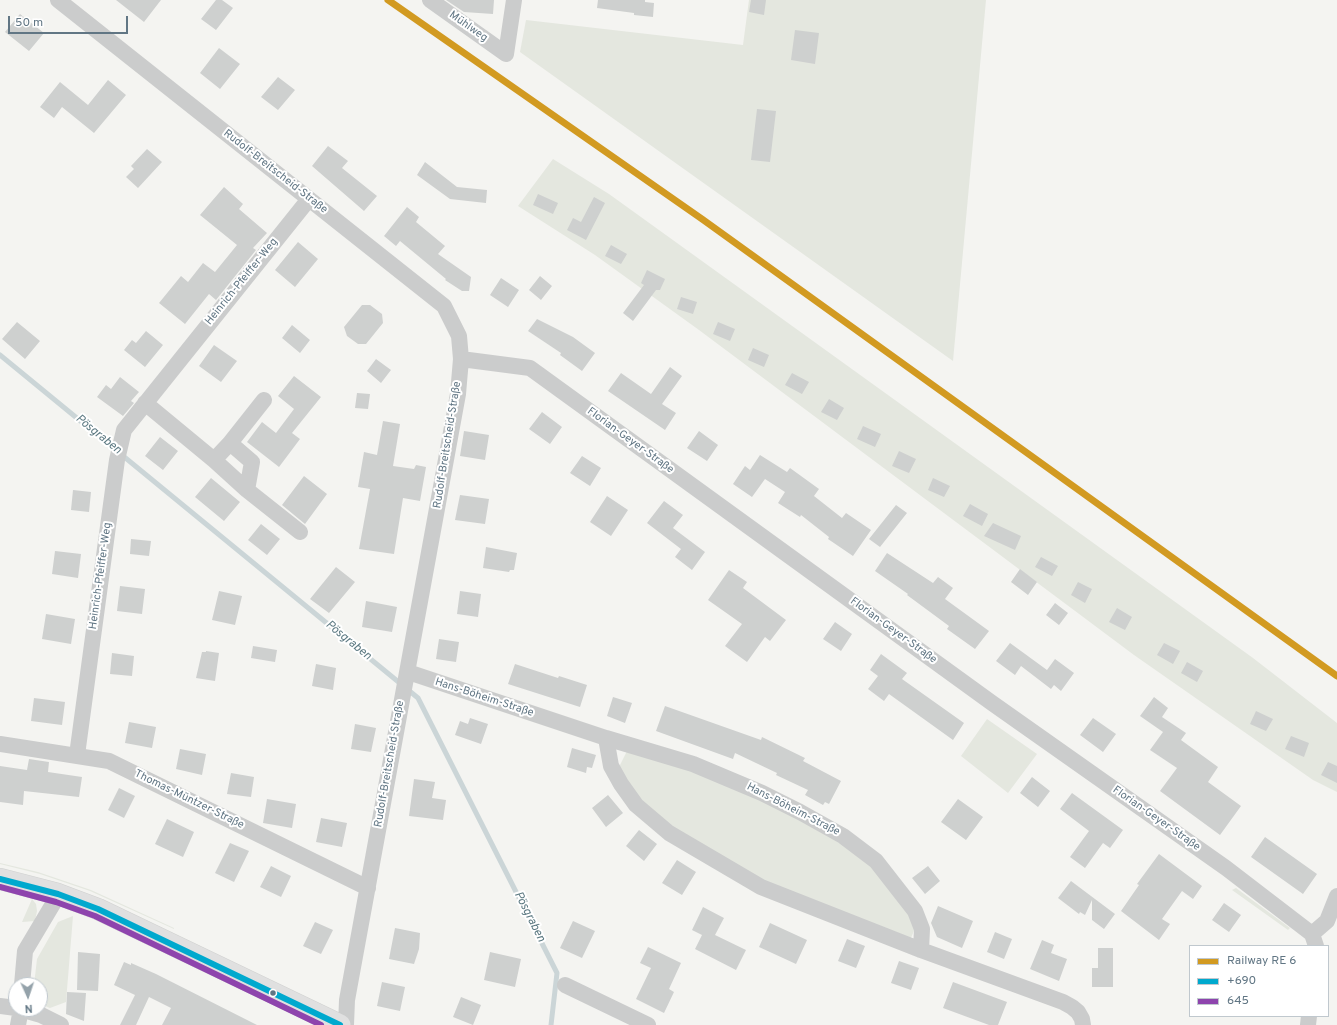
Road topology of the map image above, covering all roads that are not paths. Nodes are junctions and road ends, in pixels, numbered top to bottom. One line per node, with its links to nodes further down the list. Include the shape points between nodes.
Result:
1 (58, 0): 4 (street, Rudolf-Breitscheid-Straße)
2 (430, 0): 3 (street, Mühlweg, via 506,54)
3 (514, 0)
4 (309, 199): 5 (street, Rudolf-Breitscheid-Straße, via 444,306 460,336); 7 (street, Heinrich-Pfeiffer-Weg)
5 (461, 359): 12 (street, Rudolf-Breitscheid-Straße, via 458,394); 20 (street, Florian-Geyer-Straße, via 530,368 1005,713 1226,868)
6 (264, 400): 8 (street)
7 (145, 403): 9 (street); 15 (street, Heinrich-Pfeiffer-Weg, via 124,430 119,450)
8 (230, 443): 9 (street); 10 (street, via 252,462)
9 (214, 460): 10 (street)
10 (247, 490): 11 (street)
11 (300, 532)
12 (405, 683): 13 (street, Hans-Böheim-Straße); 17 (street, Rudolf-Breitscheid-Straße)
13 (606, 738): 21 (street, via 611,766 621,784 636,804 669,833 761,887); 21 (street, Hans-Böheim-Straße, via 693,764 755,790 843,836 876,861 915,911 922,929)
14 (0, 744): 15 (street, Thomas-Müntzer-Straße)
15 (76, 755): 17 (street, Thomas-Müntzer-Straße, via 110,761)
16 (0, 879): 18 (main road)
17 (368, 888): 27 (street, Rudolf-Breitscheid-Straße, via 347,1000)
18 (58, 894): 22 (street, via 25,951); 26 (main road, via 144,929)
19 (1337, 896): 20 (street, Florian-Geyer-Straße, via 1327,921)
20 (1314, 940)
21 (921, 950): 29 (street, via 1063,1002 1078,1012)
22 (23, 977)
23 (565, 985): 28 (street)
24 (45, 1017): 25 (street)
25 (61, 1025)
26 (340, 1025)
27 (346, 1025)
28 (648, 1025)
29 (1083, 1025)

